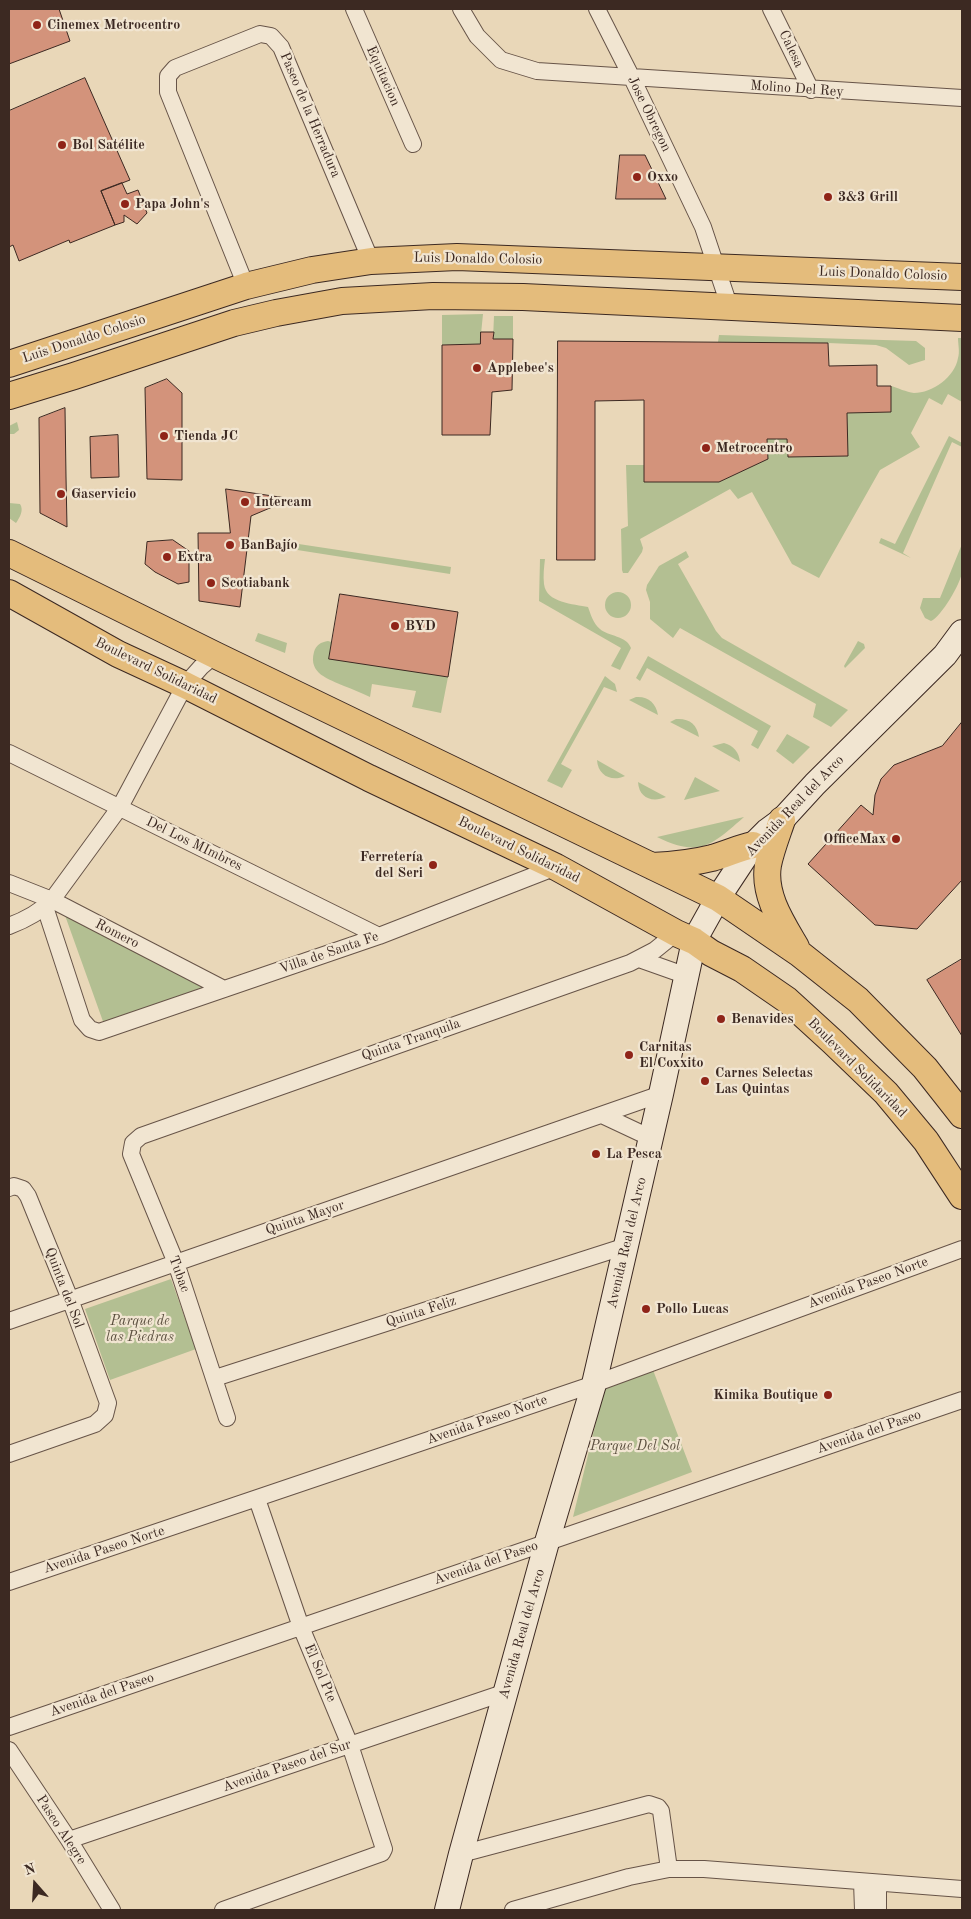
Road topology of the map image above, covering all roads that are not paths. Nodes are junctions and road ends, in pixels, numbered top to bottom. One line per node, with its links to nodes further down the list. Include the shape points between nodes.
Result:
1 (354, 9): 8 (street, Equitacion)
2 (461, 9): 5 (street, Molino Del Rey, via 477,36 501,60 537,71)
3 (597, 9): 5 (street, Jose Obregon)
4 (771, 9): 6 (street, Calesa)
5 (632, 78): 6 (street, Molino Del Rey); 10 (street, Jose Obregon, via 703,227)
6 (811, 90): 7 (street, Molino Del Rey)
7 (962, 98)
8 (413, 144)
9 (371, 261): 10 (main road, Luis Donaldo Colosio, via 457,257); 12 (main road, Luis Donaldo Colosio, via 312,270); 12 (street, Paseo de la Herradura, via 281,47 271,36 260,34 175,68 168,76 168,92)
10 (715, 267): 11 (main road, Luis Donaldo Colosio); 13 (street, Jose Obregon)
11 (962, 277)
12 (246, 286): 15 (main road, Luis Donaldo Colosio)
13 (729, 305): 14 (main road); 16 (main road, via 472,296 342,301 234,323)
14 (962, 318)
15 (9, 364)
16 (9, 396)
17 (9, 553): 20 (main road)
18 (9, 593): 21 (main road, Boulevard Solidaridad, via 118,654)
19 (962, 632): 24 (street, Avenida Real del Arco, via 945,655)
20 (215, 655): 21 (street); 26 (main road)
21 (184, 685): 23 (street); 27 (main road, Boulevard Solidaridad)
22 (9, 753): 23 (street, Del Los MImbres)
23 (120, 807): 30 (street); 32 (street, Del Los MImbres)
24 (782, 820): 25 (street, Avenida Real del Arco); 34 (main road, via 768,866 769,891 777,914)
25 (753, 845): 26 (main road, via 712,858); 29 (street, Avenida Real del Arco)
26 (652, 866): 29 (main road)
27 (556, 867): 32 (street, Villa de Santa Fe); 33 (main road, Boulevard Solidaridad)
28 (9, 883): 30 (street, Romero)
29 (718, 898): 33 (street, Avenida Real del Arco); 34 (main road)
30 (48, 904): 31 (street); 37 (street, Romero); 37 (street, Villa de Santa Fe, via 82,1020 90,1029 99,1032)
31 (9, 926)
32 (379, 936): 37 (street, Villa de Santa Fe)
33 (685, 937): 35 (street, Quinta Tranquila); 36 (street, Avenida Real del Arco); 44 (main road, Boulevard Solidaridad, via 742,969 787,1000 833,1042 886,1093 926,1141)
34 (800, 954): 40 (main road, via 865,1007 925,1068)
35 (639, 958): 36 (street); 41 (street, Quinta Tranquila)
36 (688, 976): 38 (street, Avenida Real del Arco)
37 (224, 989)
38 (661, 1094): 39 (street, Quinta Mayor); 42 (street, Avenida Real del Arco)
39 (602, 1115): 42 (street); 47 (street, Quinta Mayor)
40 (962, 1115)
41 (141, 1136): 47 (street, Tubac, via 134,1142 131,1154)
42 (651, 1138): 45 (street, Avenida Real del Arco)
43 (9, 1188): 48 (street, Quinta del Sol, via 23,1189 28,1196)
44 (962, 1196)
45 (626, 1246): 50 (street, Quinta Feliz); 51 (street, Avenida Real del Arco)
46 (962, 1249): 51 (street, Avenida Paseo Norte)
47 (176, 1263): 48 (street, Quinta Mayor); 50 (street, Tubac)
48 (70, 1299): 49 (street, Quinta Mayor); 54 (street, Quinta del Sol, via 108,1403 105,1415 95,1424)
49 (9, 1321)
50 (215, 1378): 53 (street, Tubac)
51 (594, 1384): 55 (street, Avenida Paseo Norte); 56 (street, Avenida Real del Arco)
52 (962, 1400): 56 (street, Avenida del Paseo)
53 (227, 1418)
54 (9, 1454)
55 (257, 1499): 57 (street, Avenida Paseo Norte); 58 (street, El Sol Pte)
56 (547, 1542): 58 (street, Avenida del Paseo); 59 (street, Avenida Real del Arco)
57 (9, 1582)
58 (301, 1626): 60 (street, Avenida del Paseo); 61 (street, El Sol Pte)
59 (506, 1692): 61 (street, Avenida Paseo del Sur); 64 (street, Avenida Real del Arco)
60 (9, 1727)
61 (350, 1745): 63 (street, Avenida Paseo del Sur); 70 (street, El Sol Pte, via 384,1846 382,1853)
62 (9, 1750): 63 (street, Paseo Alegre)
63 (68, 1840): 69 (street, Paseo Alegre)
64 (461, 1854): 65 (street, via 649,1804 661,1811); 71 (street, Avenida Real del Arco)
65 (669, 1869): 66 (street); 68 (street, via 629,1876)
66 (870, 1882): 67 (street); 73 (street); 74 (street)
67 (962, 1889)
68 (552, 1905): 72 (street)
69 (112, 1910)
70 (223, 1910)
71 (447, 1910)
72 (513, 1910)
73 (863, 1910)
74 (878, 1910)

